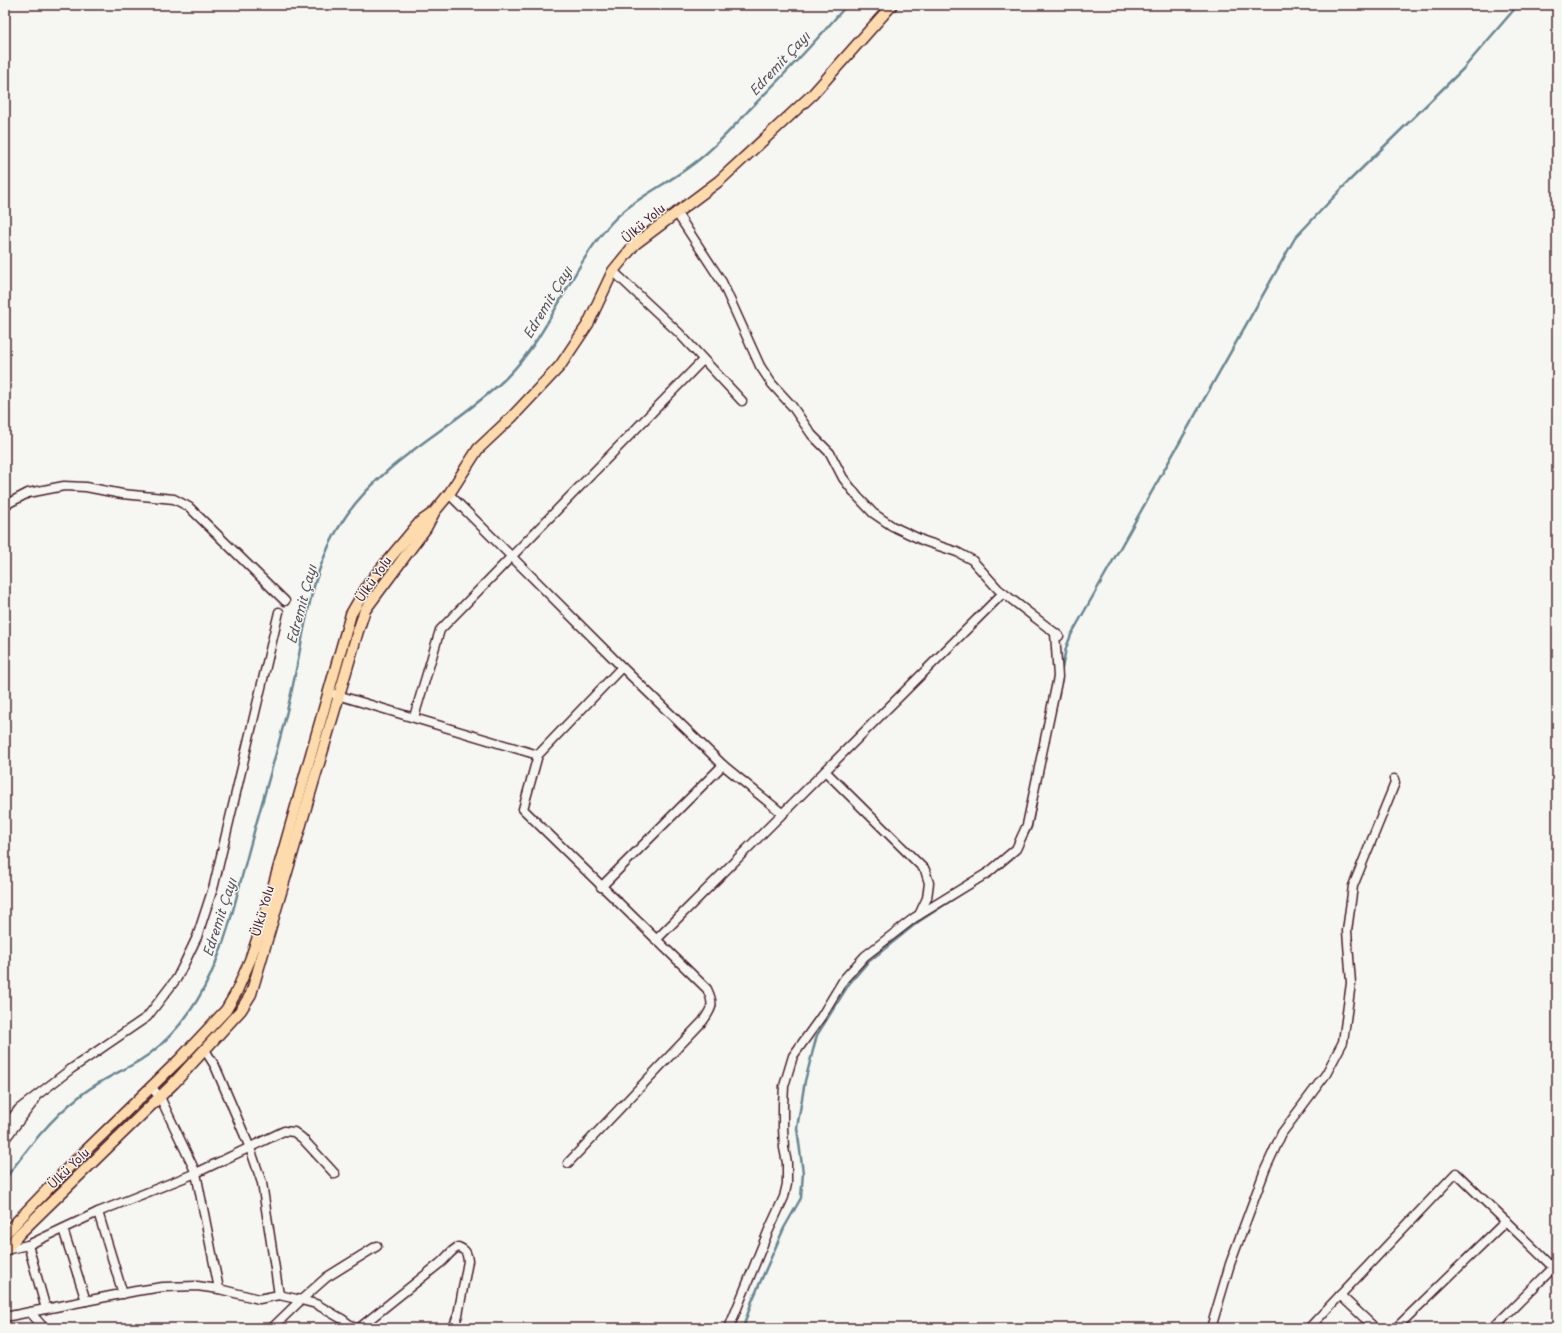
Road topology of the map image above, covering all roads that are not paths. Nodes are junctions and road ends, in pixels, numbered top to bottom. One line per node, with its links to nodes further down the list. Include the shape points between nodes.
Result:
1 (892, 5): 2 (main road, Ülkü Yolu, via 813,94 718,180)
2 (676, 212): 3 (main road, Ülkü Yolu, via 635,244); 10 (street, via 722,282 760,366 812,435 830,453 843,478 857,496 873,513 892,526 972,560)
3 (613, 272): 4 (street, via 679,333); 6 (main road, Ülkü Yolu, via 588,324 560,366 478,449)
4 (703, 360): 5 (street); 9 (street)
5 (742, 401)
6 (449, 494): 8 (main road, Ülkü Yolu); 9 (street)
7 (5, 505): 11 (street, via 28,493 64,486 174,499 189,507)
8 (435, 512): 14 (main road, Ülkü Yolu, via 420,522 360,598 351,614); 15 (main road, Ülkü Yolu, via 365,610)
9 (512, 556): 13 (street); 16 (street, via 440,630)
10 (1003, 593): 19 (street); 23 (street, via 1058,635 1058,677 1027,825 1016,849 989,872)
11 (285, 601)
12 (279, 612): 27 (street, via 214,885 197,937 185,962 177,978 147,1017)
13 (622, 667): 17 (street); 18 (street)
14 (328, 692): 15 (street); 26 (main road, Ülkü Yolu, via 263,922 236,993 212,1026)
15 (339, 695): 16 (street); 25 (main road, Ülkü Yolu, via 251,994 241,1010)
16 (414, 717): 17 (street)
17 (538, 755): 22 (street, via 523,809)
18 (723, 765): 21 (street); 22 (street)
19 (826, 771): 21 (street); 23 (street, via 925,870 929,883 927,898)
20 (1394, 779): 58 (street, via 1395,783 1353,886 1347,931 1351,983 1343,1042 1326,1074 1282,1133 1265,1170 1230,1264)
21 (783, 814): 24 (street)
22 (601, 887): 24 (street)
23 (919, 915): 57 (street, via 864,956 844,979 793,1056 784,1086 783,1134 787,1163 784,1197)
24 (656, 940): 32 (street, via 707,989 712,1001 711,1011)
25 (205, 1050): 28 (main road, Ülkü Yolu); 31 (street)
26 (151, 1087): 28 (street); 38 (main road, Ülkü Yolu)
27 (40, 1093): 29 (street, via 19,1109); 30 (street)
28 (160, 1097): 33 (street); 41 (main road, Ülkü Yolu)
29 (5, 1126)
30 (5, 1139)
31 (250, 1148): 33 (street); 34 (street, via 280,1132 294,1132); 45 (street, via 262,1183)
32 (568, 1163)
33 (196, 1173): 35 (street); 43 (street)
34 (335, 1174)
35 (98, 1212): 37 (street); 44 (street)
36 (1506, 1221): 42 (street); 46 (street, via 1456,1174); 61 (street)
37 (63, 1229): 39 (street); 48 (street)
38 (5, 1234)
39 (28, 1245): 41 (street); 49 (street)
40 (377, 1246): 47 (street, via 327,1277)
41 (5, 1250)
42 (1555, 1269): 62 (street)
43 (219, 1289): 44 (street, via 198,1286 163,1287); 45 (street, via 259,1299)
44 (122, 1294): 48 (street)
45 (279, 1295): 47 (street)
46 (1340, 1295): 59 (street); 60 (street)
47 (301, 1300): 53 (street); 54 (street, via 316,1304)
48 (86, 1301): 49 (street)
49 (46, 1309): 50 (street)
50 (30, 1312): 51 (street); 52 (street)
51 (5, 1317)
52 (44, 1328)
53 (272, 1328)
54 (354, 1328)
55 (359, 1328): 56 (street, via 458,1247 467,1253 468,1261 458,1315)
56 (452, 1328)
57 (729, 1328)
58 (1211, 1328)
59 (1309, 1328)
60 (1375, 1328)
61 (1396, 1328)
62 (1493, 1328)

